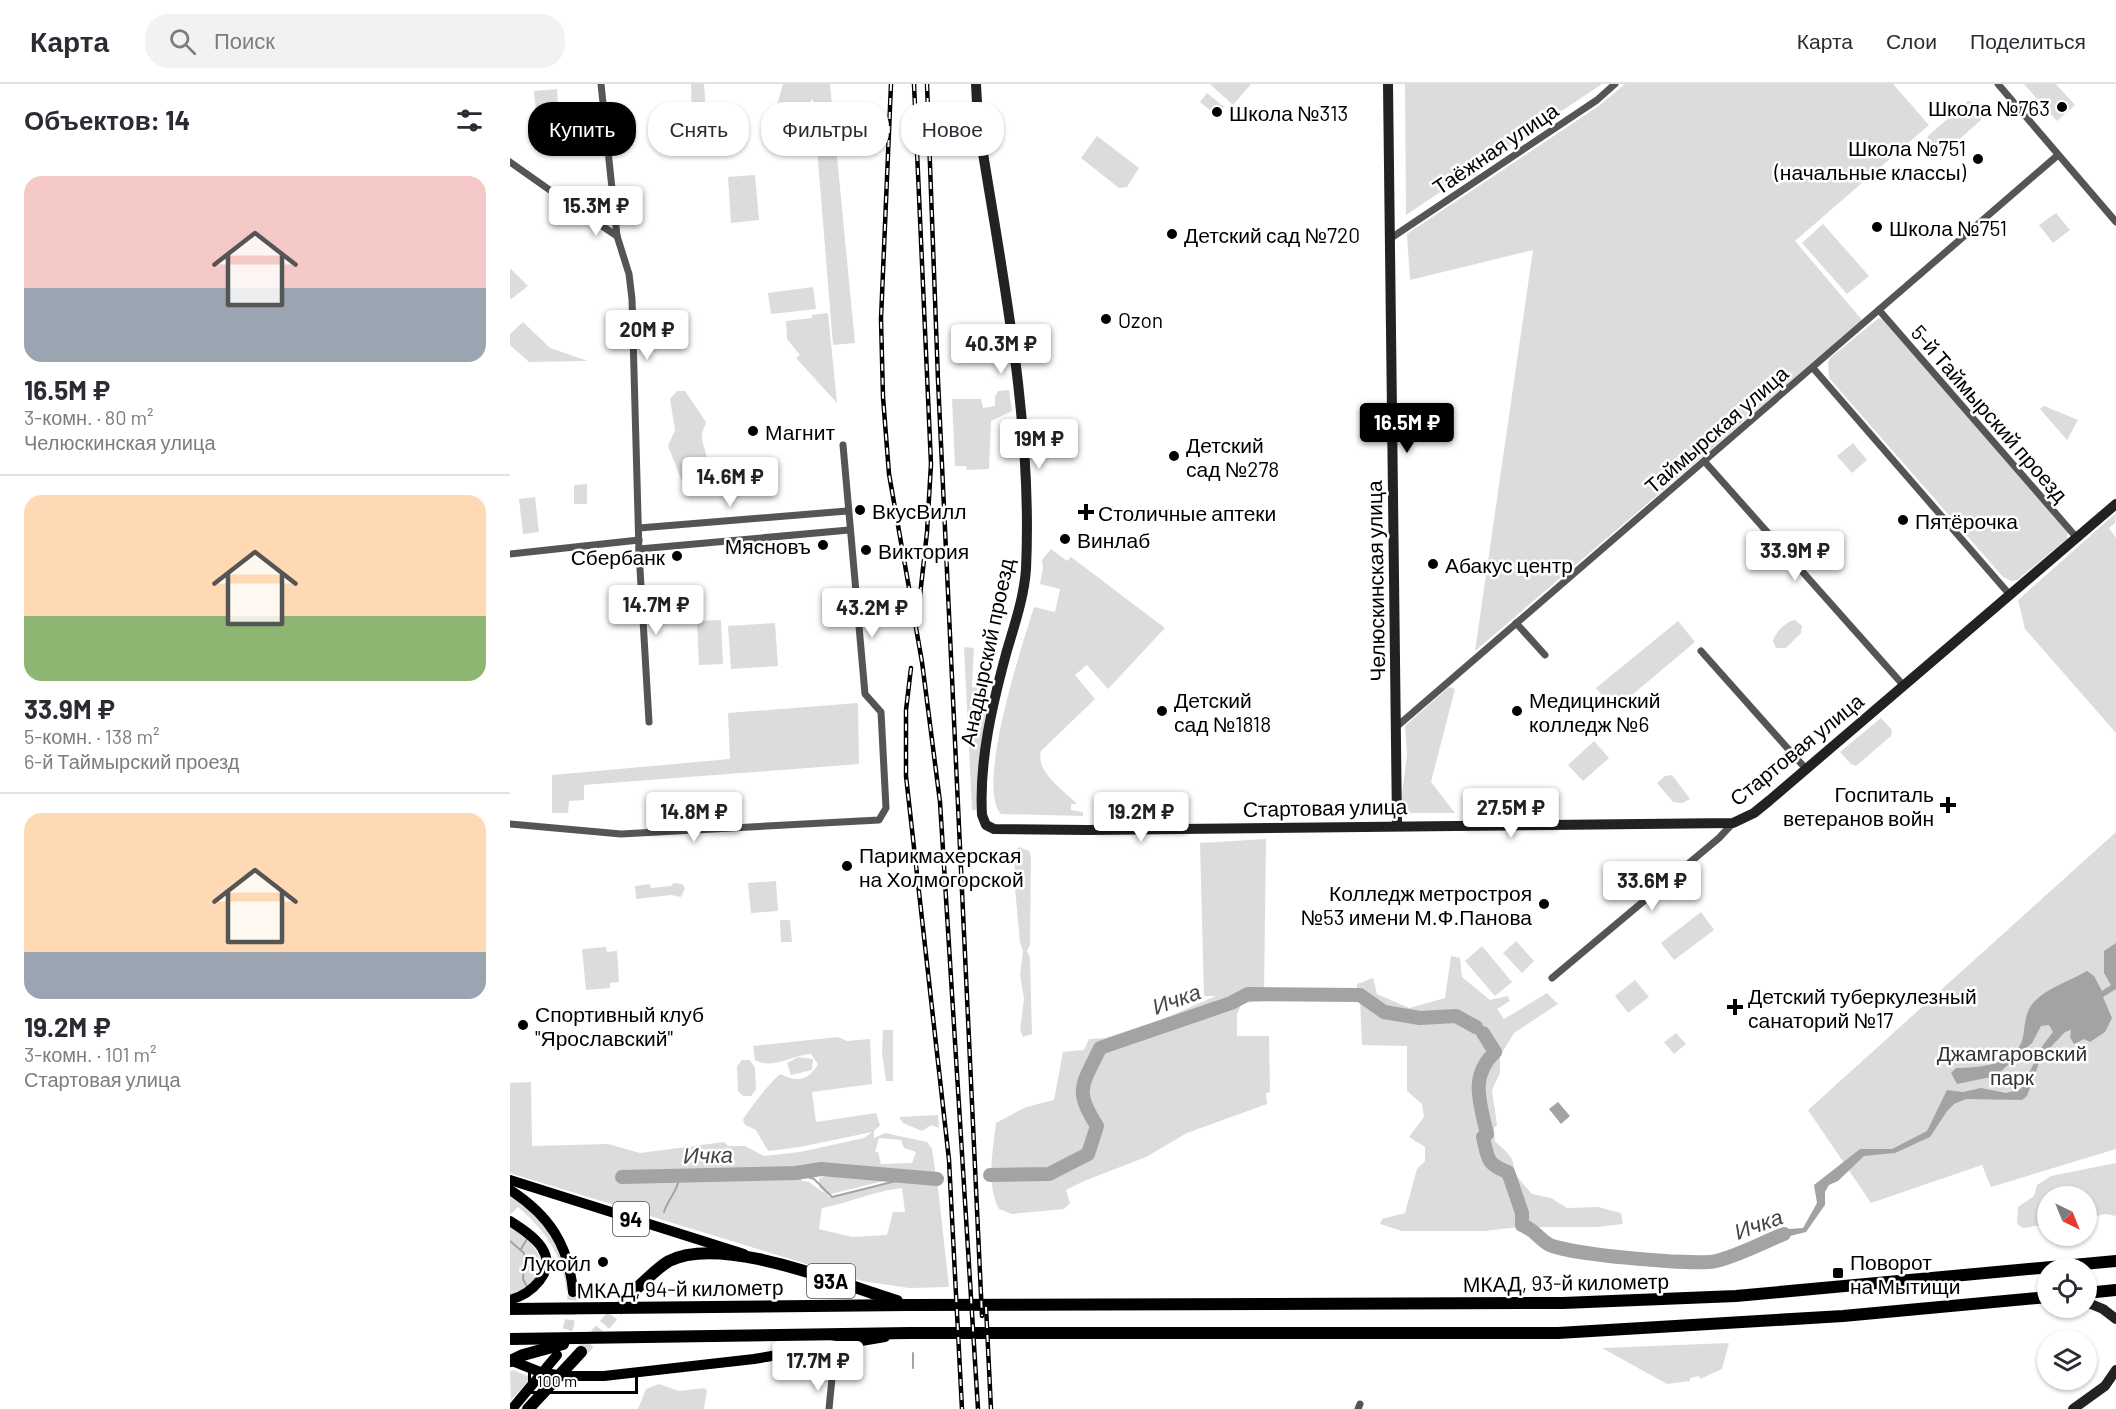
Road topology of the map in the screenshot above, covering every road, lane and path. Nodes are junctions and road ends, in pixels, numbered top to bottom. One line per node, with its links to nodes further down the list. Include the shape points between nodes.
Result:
1 (601, 84): 8 (street)
2 (976, 84): 36 (street, Анадырский проезд, via 978,122 1019,401 1026,528 1024,589 984,751 982,815 986,825)
3 (1388, 84): 12 (street, Челюскинская улица)
4 (1615, 84): 12 (street, Таёжная улица)
5 (1998, 84): 6 (street)
6 (2058, 155): 10 (street); 13 (street, Таймырская улица)
7 (510, 162): 9 (street)
8 (613, 199): 9 (street, via 598,218); 11 (street)
9 (588, 217): 11 (street)
10 (2116, 222)
11 (617, 236): 19 (street, via 632,299)
12 (1391, 238): 31 (street, Челюскинская улица)
13 (1879, 310): 14 (street, Таймырская улица); 21 (street, 5-й Таймырский проезд)
14 (1813, 368): 16 (street, Таймырская улица); 25 (street)
15 (843, 445): 18 (street)
16 (1705, 462): 26 (street, Таймырская улица); 29 (street)
17 (2116, 504): 21 (street, Стартовая улица)
18 (847, 511): 19 (street); 20 (street)
19 (639, 528): 22 (street)
20 (849, 530): 23 (street); 34 (street, via 865,694 881,712 886,808 879,820 621,834)
21 (2077, 538): 25 (street, Стартовая улица)
22 (639, 540): 23 (street); 24 (street)
23 (639, 549): 30 (street)
24 (510, 554)
25 (2010, 595): 29 (street, Стартовая улица)
26 (1516, 623): 28 (street); 31 (street, Таймырская улица)
27 (1701, 651): 32 (street)
28 (1545, 655)
29 (1904, 686): 32 (street, Стартовая улица)
30 (649, 722)
31 (1395, 728): 35 (street, Челюскинская улица)
32 (1806, 769): 33 (street, Стартовая улица, via 1754,813)
33 (1733, 823): 35 (street, Стартовая улица); 37 (street)
34 (510, 824)
35 (1396, 825): 36 (street, Стартовая улица)
36 (994, 829)
37 (1552, 978)
38 (510, 1180): 41 (main road, 94)
39 (510, 1190): 44 (main road, via 540,1213 561,1241 568,1257)
40 (510, 1221): 45 (main road, via 542,1247 546,1264 538,1284)
41 (752, 1257): 43 (highway, 93A, via 703,1253 670,1261); 48 (highway, 93A)
42 (2116, 1261): 47 (highway, МКАД, 93-й километр, via 1827,1289 1657,1300 1503,1305)
43 (634, 1291)
44 (573, 1292)
45 (510, 1299)
46 (2037, 1299): 52 (highway, via 1843,1316 1558,1333)
47 (1030, 1304): 48 (highway, МКАД, 94-й километр)
48 (909, 1305): 50 (highway, МКАД, 94-й километр)
49 (2097, 1307): 51 (street)
50 (510, 1309)
51 (2116, 1319)
52 (909, 1333): 53 (highway); 57 (main road, via 754,1359 583,1377 540,1372)
53 (582, 1338): 54 (highway); 57 (highway)
54 (510, 1339)
55 (581, 1352): 61 (highway)
56 (557, 1355): 60 (main road)
57 (510, 1360)
58 (2116, 1370): 63 (street, via 2105,1386)
59 (832, 1378): 62 (street)
60 (512, 1409)
61 (528, 1409)
62 (829, 1409)
63 (2073, 1409)

